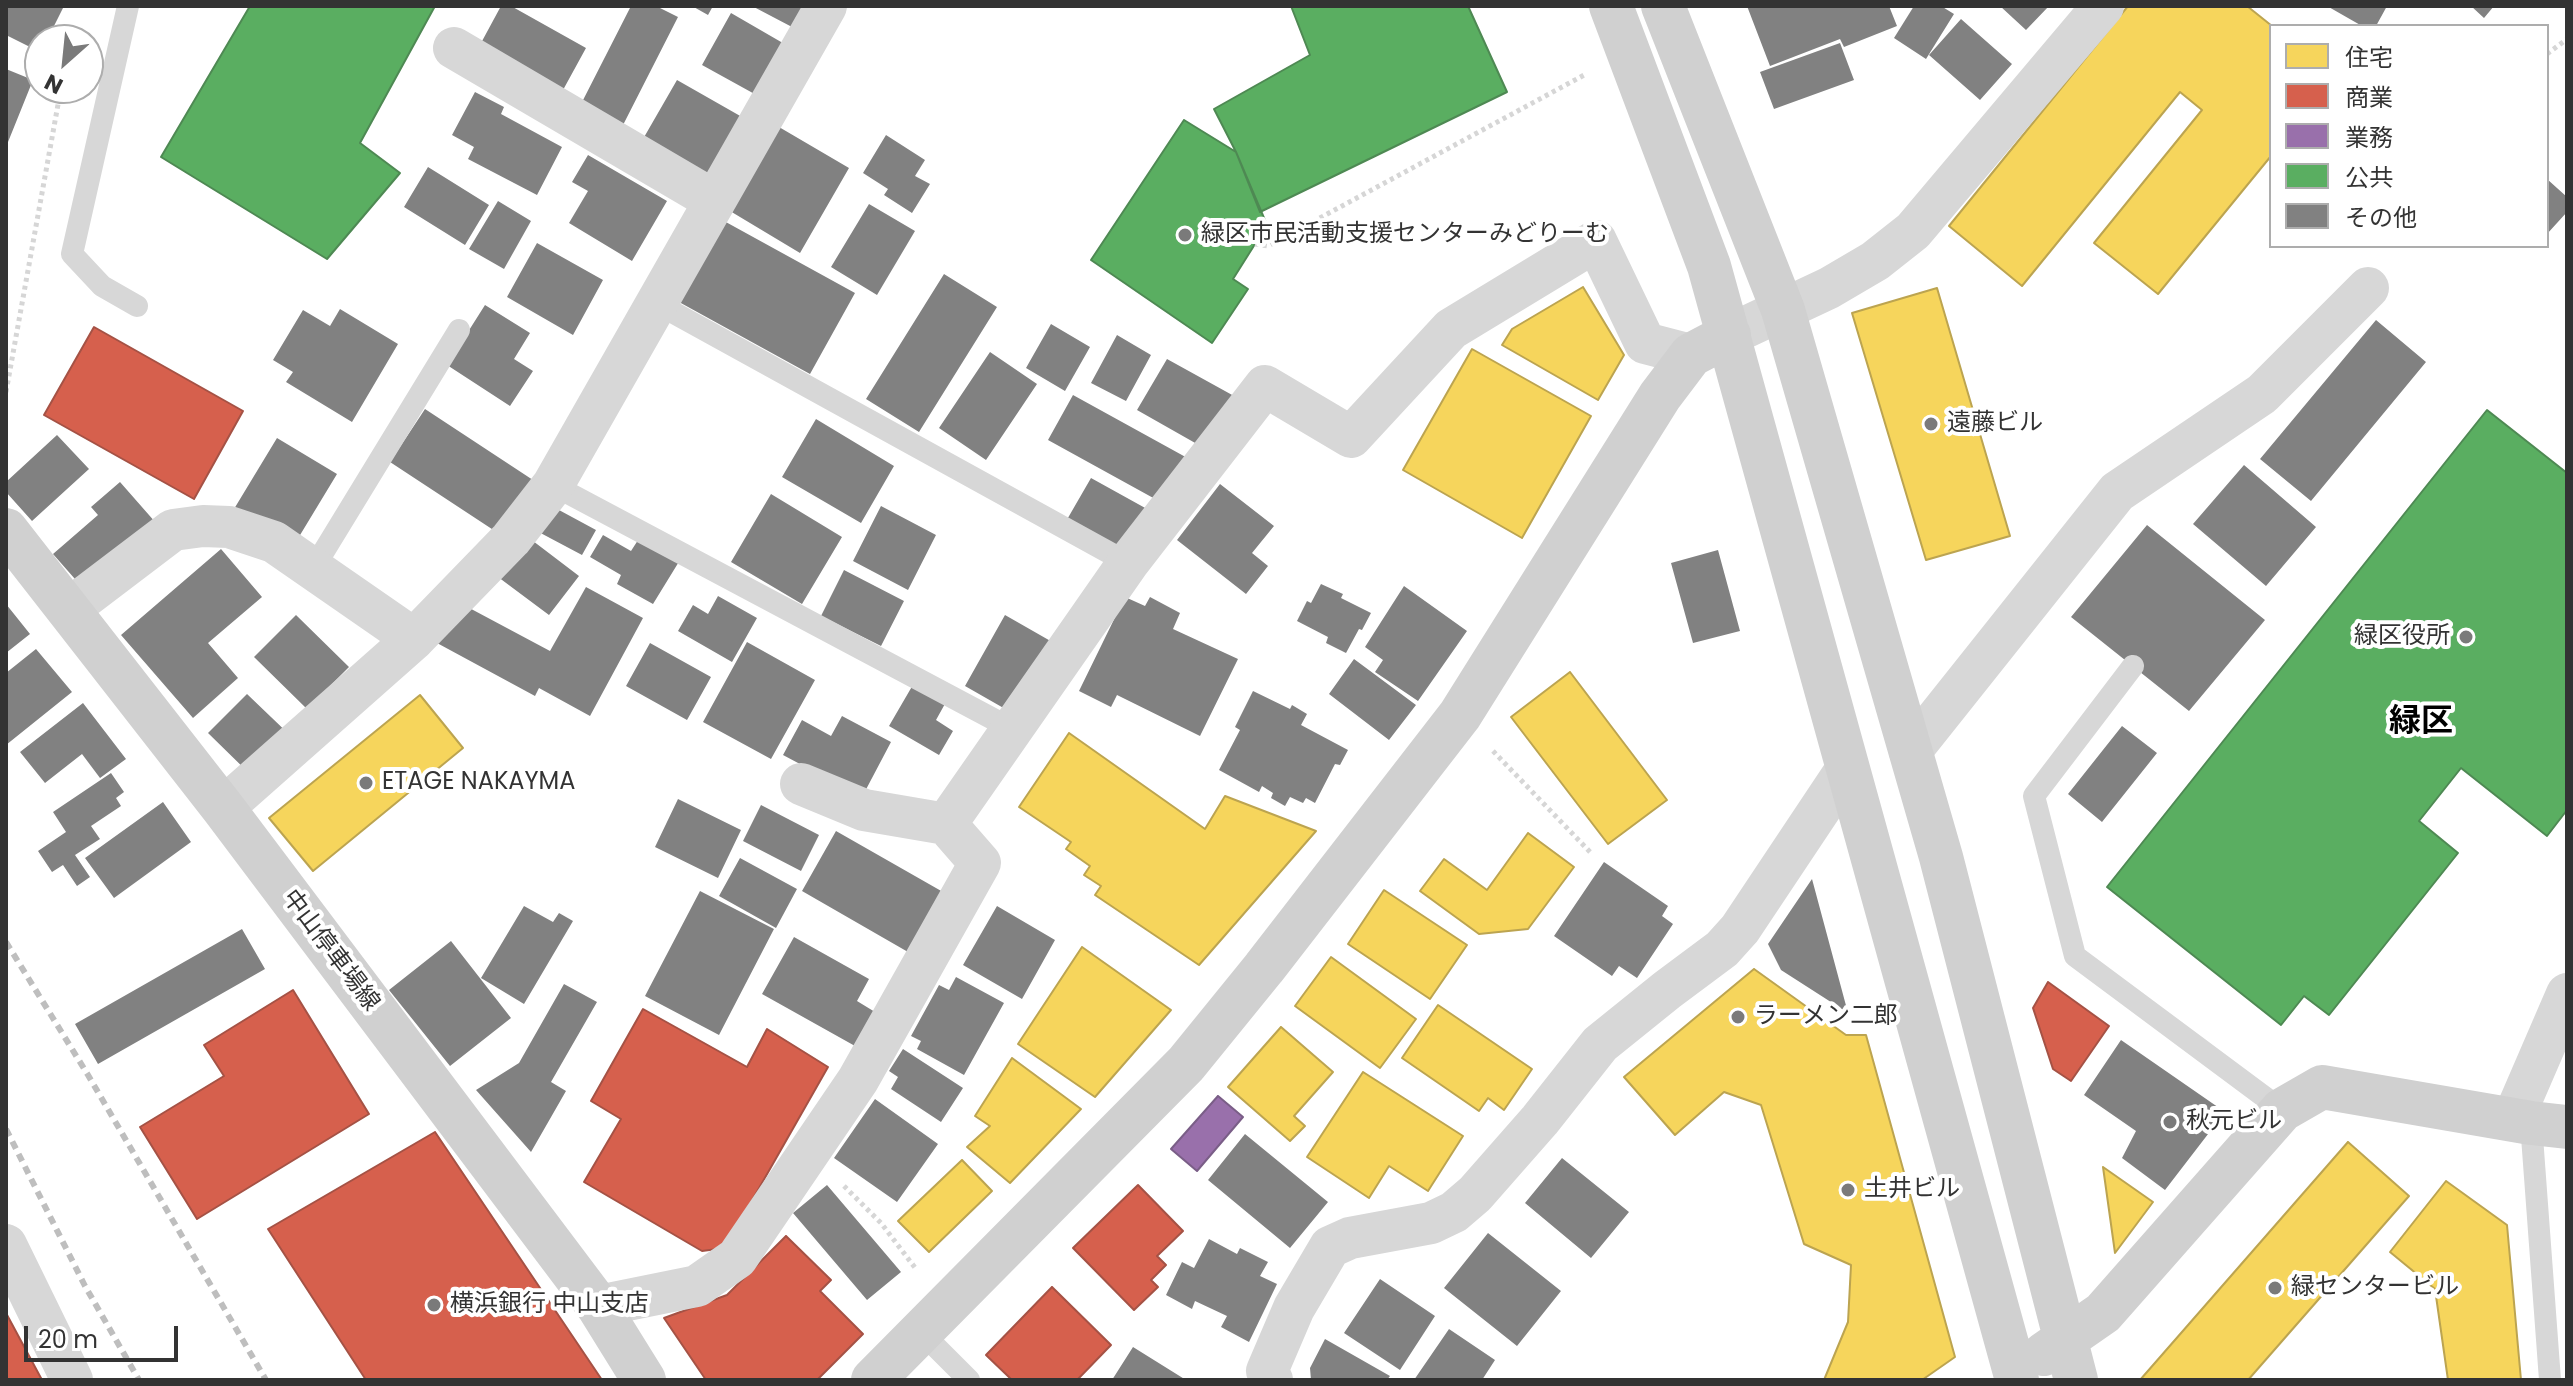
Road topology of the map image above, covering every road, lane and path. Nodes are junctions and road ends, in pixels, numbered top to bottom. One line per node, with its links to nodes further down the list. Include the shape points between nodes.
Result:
1 (128, 6): 14 (lane, via 72,254 102,286)
2 (826, 6): 10 (street)
3 (1611, 6): 17 (street, via 1709,266)
4 (1663, 6): 15 (street)
5 (2103, 6): 15 (street, via 1913,231 1875,261)
6 (2567, 39): 8 (path)
7 (454, 48): 10 (street)
8 (2549, 52)
9 (1587, 74): 11 (path, via 1268,246)
10 (715, 201): 13 (street)
11 (1255, 244)
12 (2368, 288): 28 (street, via 2262,394 2117,492)
13 (656, 303): 19 (street); 21 (lane)
14 (137, 306)
15 (1783, 310): 17 (street); 28 (street)
16 (459, 330): 22 (lane)
17 (1729, 335): 18 (street); 29 (street)
18 (1691, 355): 21 (street, via 1645,343 1596,241 1451,329 1351,437 1265,386); 26 (street)
19 (553, 485): 24 (street, via 511,539); 27 (lane)
20 (6, 530): 23 (street, 中山停車場線)
21 (1128, 563): 27 (street)
22 (313, 569): 23 (street, via 274,542 229,527 173,530); 24 (street)
23 (69, 609): 31 (street, 中山停車場線)
24 (414, 639): 31 (street)
25 (2133, 666): 35 (lane, via 2034,796 2075,956)
26 (1460, 715): 33 (path); 40 (street, via 1186,1064)
27 (1012, 729): 32 (street)
28 (1910, 752): 41 (street)
29 (1848, 767): 42 (street); 47 (street, via 1740,929 1722,949 1600,1044 1475,1194 1431,1223 1350,1238 1330,1247 1267,1371)
30 (801, 784): 32 (street, via 864,810)
31 (223, 808): 39 (street, 中山停車場線)
32 (946, 824): 37 (street, via 980,863 858,1080)
33 (1592, 854)
34 (2567, 994): 36 (street)
35 (2282, 1110): 36 (street, via 2322,1087); 41 (street, via 2103,1313)
36 (2537, 1123): 48 (lane)
37 (809, 1151): 39 (street, via 737,1258 697,1286); 40 (path, via 881,1223)
38 (6, 1245): 43 (street)
39 (598, 1306): 44 (street, 中山停車場線)
40 (934, 1320): 45 (street); 46 (lane)
41 (2071, 1360): 42 (street)
42 (2011, 1377)
43 (72, 1380)
44 (644, 1380)
45 (873, 1380)
46 (969, 1380)
47 (1272, 1380)
48 (2550, 1380)

